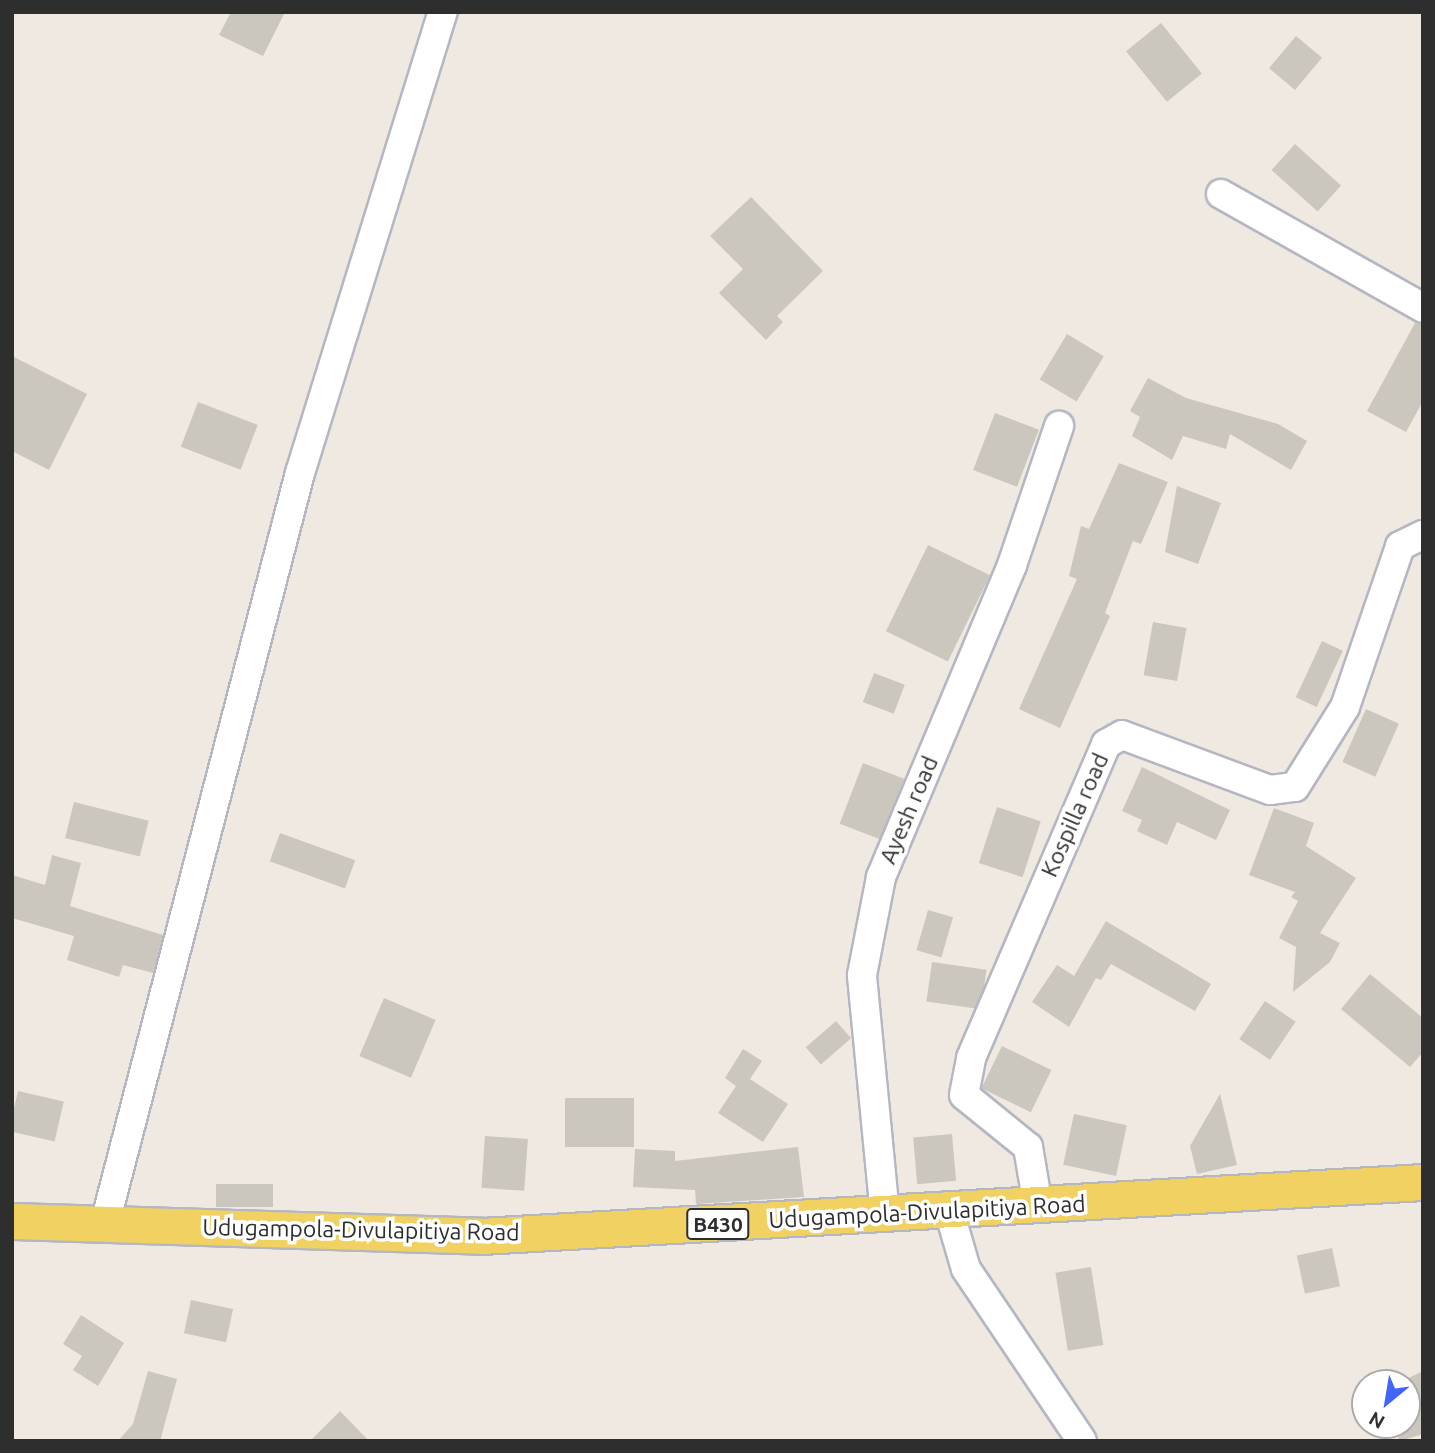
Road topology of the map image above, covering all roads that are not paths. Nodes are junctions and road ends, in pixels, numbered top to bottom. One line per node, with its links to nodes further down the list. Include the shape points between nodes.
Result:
1 (443, 12): 11 (street, via 300,473)
2 (1221, 194): 3 (street)
3 (1423, 308)
4 (1059, 426): 9 (street, Ayesh road, via 1012,565 881,877 862,975)
5 (1423, 535): 7 (street, Kospilla road, via 1400,546 1345,707 1295,787 1270,790 1122,735 1106,744 971,1058 964,1095 1028,1147)
6 (1423, 1182): 7 (main road, Udugampola-Divulapitiya Road / B430)
7 (1038, 1206): 8 (main road, Udugampola-Divulapitiya Road / B430)
8 (948, 1211): 9 (main road, Udugampola-Divulapitiya Road / B430); 12 (street, via 967,1269)
9 (885, 1215): 11 (main road, Udugampola-Divulapitiya Road / B430, via 481,1236)
10 (12, 1221): 11 (main road, Udugampola-Divulapitiya Road / B430)
11 (105, 1223)
12 (1083, 1441)

